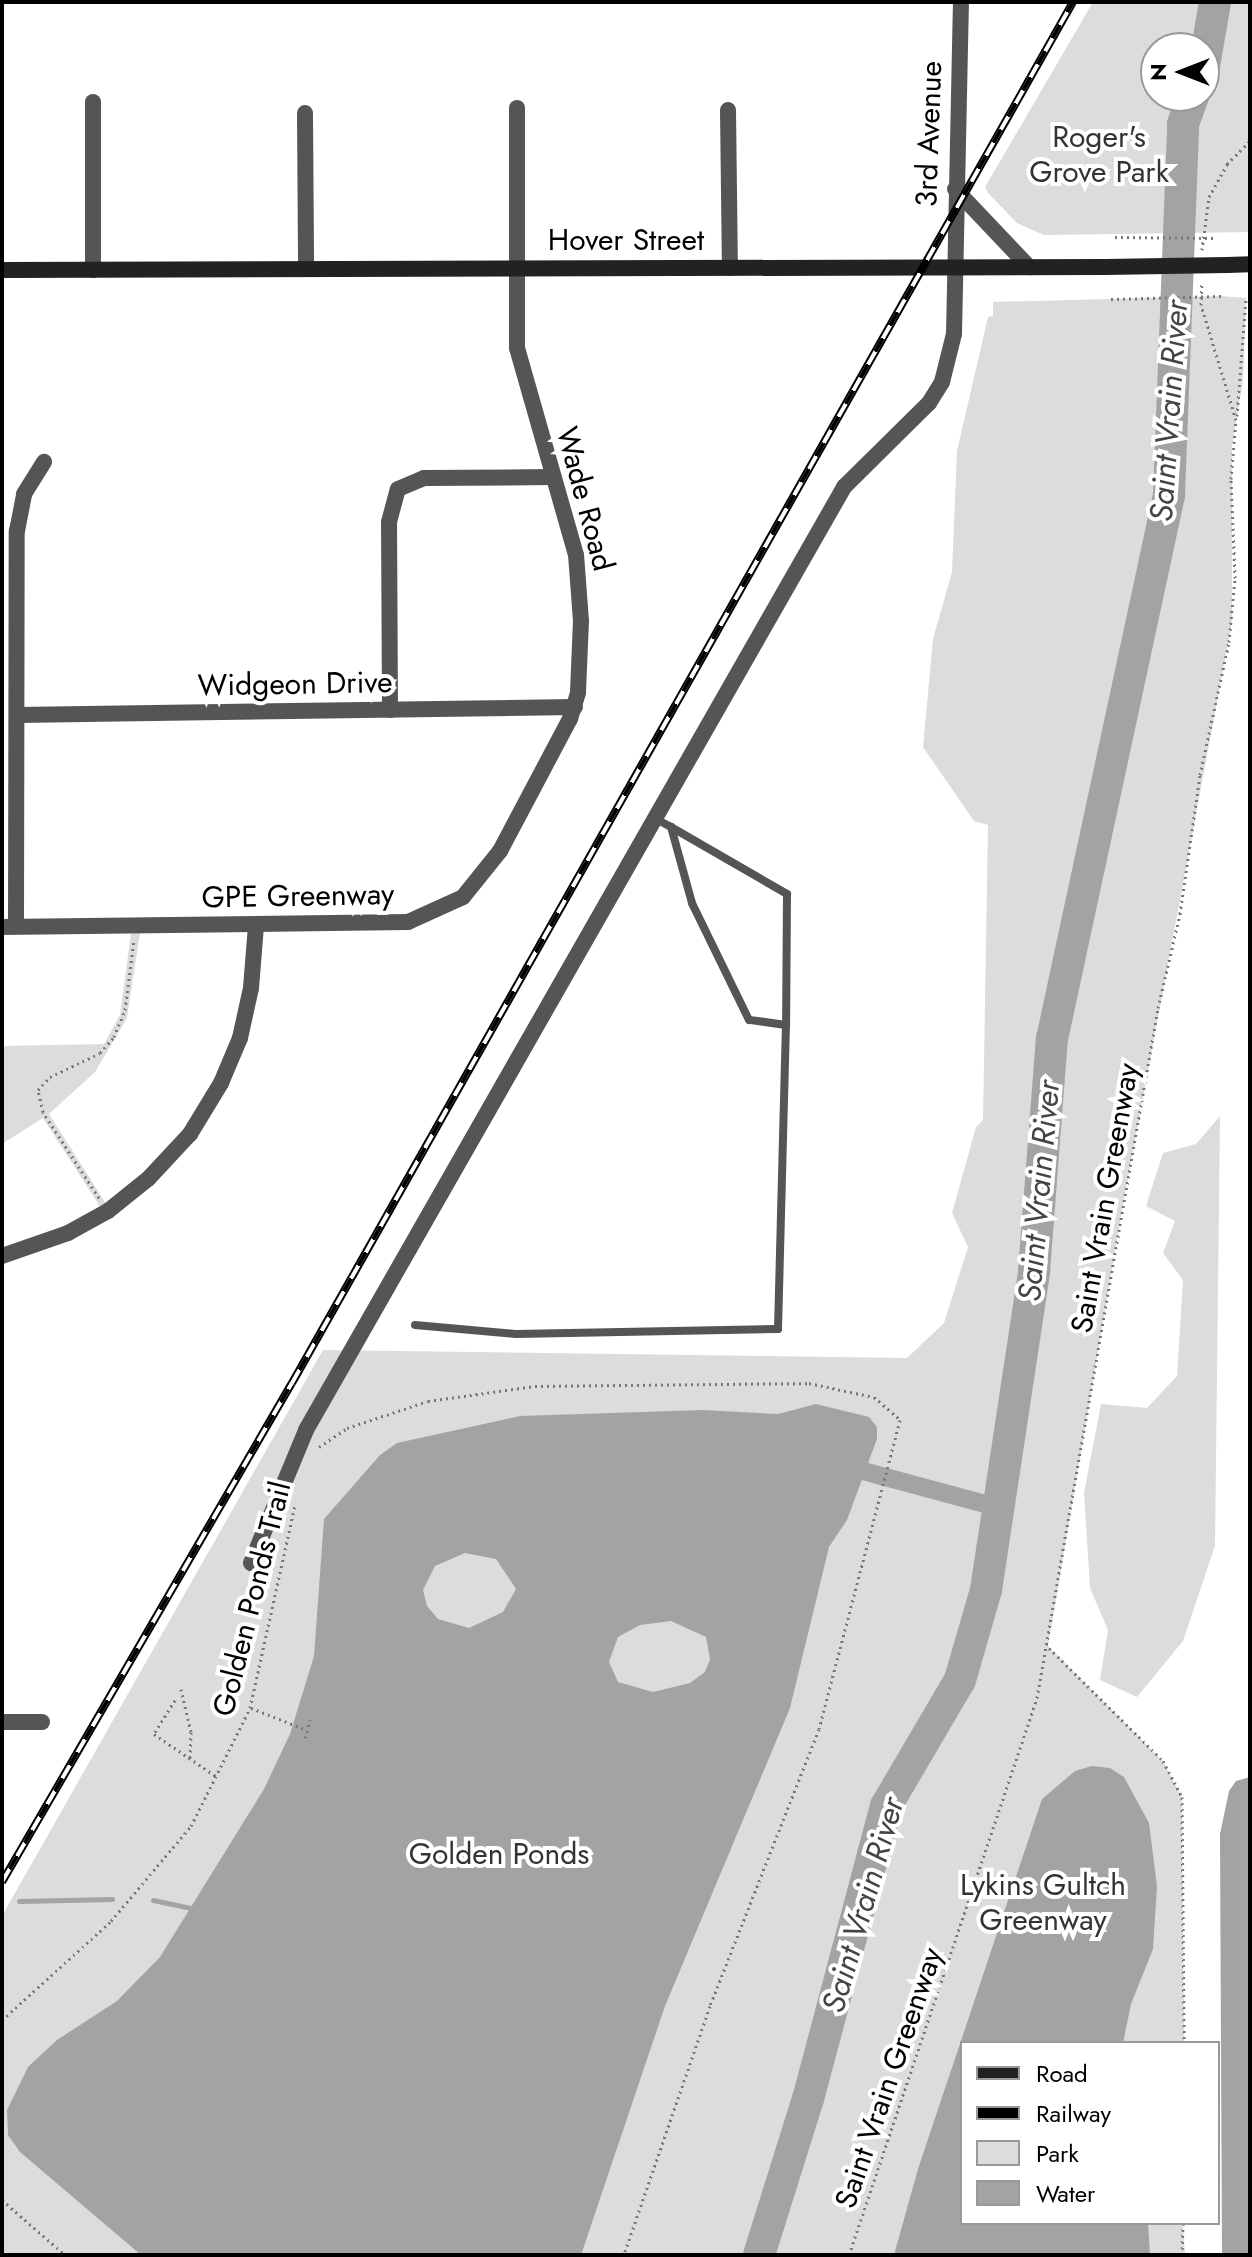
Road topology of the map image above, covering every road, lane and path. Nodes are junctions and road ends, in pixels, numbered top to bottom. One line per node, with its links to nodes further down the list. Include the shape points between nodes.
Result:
1 (961, 2): 7 (street, 3rd Avenue)
2 (93, 102): 18 (street)
3 (517, 108): 14 (street, Wade Road)
4 (728, 110): 15 (street)
5 (305, 113): 16 (street)
6 (1250, 141): 10 (path, via 1227,164 1209,197)
7 (955, 189): 12 (street, 3rd Avenue); 13 (street)
8 (1115, 237): 9 (path, bridge)
9 (1216, 238)
10 (1202, 264)
11 (1250, 264): 13 (main road, Hover Street, bridge)
12 (954, 267): 13 (main road, Hover Street); 15 (main road, Hover Street); 29 (street, 3rd Avenue, via 953,345 939,388 844,487)
13 (1029, 267)
14 (517, 268): 15 (main road, Hover Street); 16 (main road, Hover Street); 25 (street, Wade Road, via 521,369)
15 (730, 268)
16 (306, 269): 18 (main road, Hover Street)
17 (2, 270): 18 (main road, Hover Street)
18 (93, 270)
19 (1202, 277): 23 (path, Saint Vrain Greenway, via 1201,305)
20 (1221, 296): 22 (path, bridge)
21 (1246, 298): 23 (path)
22 (1111, 299)
23 (1236, 420): 41 (path, Saint Vrain Greenway, via 1232,622 1124,1199)
24 (44, 462): 28 (street, via 24,494 17,531)
25 (553, 477): 26 (street, Wade Road, via 580,589); 27 (street, via 417,479 398,489 389,516)
26 (575, 707): 27 (street, Widgeon Drive); 33 (street, GPE Greenway, via 500,851 463,897 408,922)
27 (390, 710): 28 (street, Widgeon Drive)
28 (17, 715): 31 (street)
29 (655, 818): 30 (lane); 40 (street, 3rd Avenue, via 306,1430)
30 (671, 827): 34 (lane, via 692,903 749,1020); 34 (lane, via 787,894)
31 (9, 926): 32 (street, GPE Greenway)
32 (135, 926): 33 (street, GPE Greenway); 35 (path, via 127,999 114,1037 100,1053 45,1080 38,1093 43,1112)
33 (256, 926): 35 (street, via 245,1021 221,1083 181,1145)
34 (786, 1025): 37 (lane, via 778,1329 516,1334)
35 (108, 1211): 36 (street, via 68,1233)
36 (2, 1256)
37 (415, 1325)
38 (314, 1453): 57 (path, Golden Ponds Trail, via 347,1428 476,1391 670,1381 809,1383 869,1395 900,1420 819,1729 715,1992)
39 (296, 1501): 44 (path, Golden Ponds Trail, via 273,1623)
40 (251, 1563)
41 (1048, 1646): 53 (path, via 1163,1761 1179,1787 1184,1816); 58 (path, Saint Vrain Greenway, via 1021,1755)
42 (181, 1689): 50 (path, via 191,1730)
43 (175, 1700): 50 (path, via 154,1734)
44 (250, 1708): 48 (path); 51 (path, Golden Ponds Trail)
45 (310, 1720): 48 (path)
46 (2, 1722): 47 (street)
47 (42, 1722)
48 (307, 1730): 49 (path)
49 (305, 1738)
50 (190, 1758): 51 (path)
51 (217, 1777): 52 (path, Golden Ponds Trail, via 174,1850 102,1930)
52 (2, 2020)
53 (1184, 2041)
54 (2, 2200): 56 (path)
55 (1183, 2225): 59 (path)
56 (65, 2255)
57 (624, 2255)
58 (849, 2255)
59 (1182, 2255)

